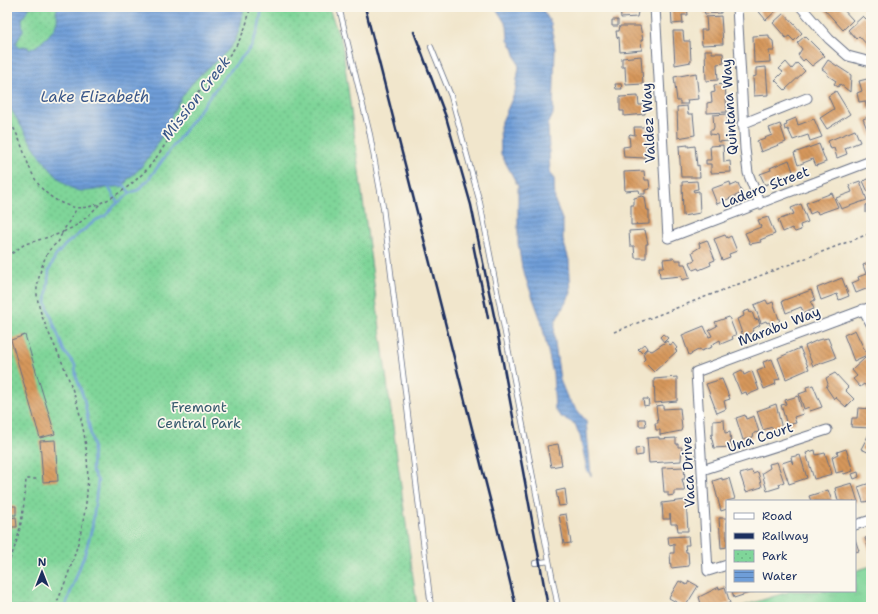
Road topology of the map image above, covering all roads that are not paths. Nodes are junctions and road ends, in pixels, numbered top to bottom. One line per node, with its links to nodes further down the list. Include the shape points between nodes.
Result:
1 (339, 7): 22 (lane, via 370,135 383,207)
2 (655, 7): 11 (street, Valdez Way)
3 (736, 7): 8 (street, Quintana Way)
4 (801, 7): 6 (street, via 848,56)
5 (431, 47): 19 (lane, via 451,96 480,203)
6 (871, 62)
7 (807, 98): 8 (street)
8 (742, 124): 10 (street, Quintana Way, via 748,173)
9 (871, 161): 10 (street, Ladero Street)
10 (760, 204): 11 (street, Ladero Street)
11 (668, 238)
12 (867, 308): 13 (street); 14 (street, Marabu Way)
13 (871, 324)
14 (696, 372): 16 (street, Vaca Drive)
15 (827, 430): 16 (street, Una Court)
16 (702, 470): 21 (street, Vaca Drive, via 708,571)
17 (871, 520): 18 (street)
18 (856, 525)
19 (549, 561): 20 (lane); 23 (lane)
20 (535, 564)
21 (726, 565)
22 (432, 607)
23 (558, 607)

